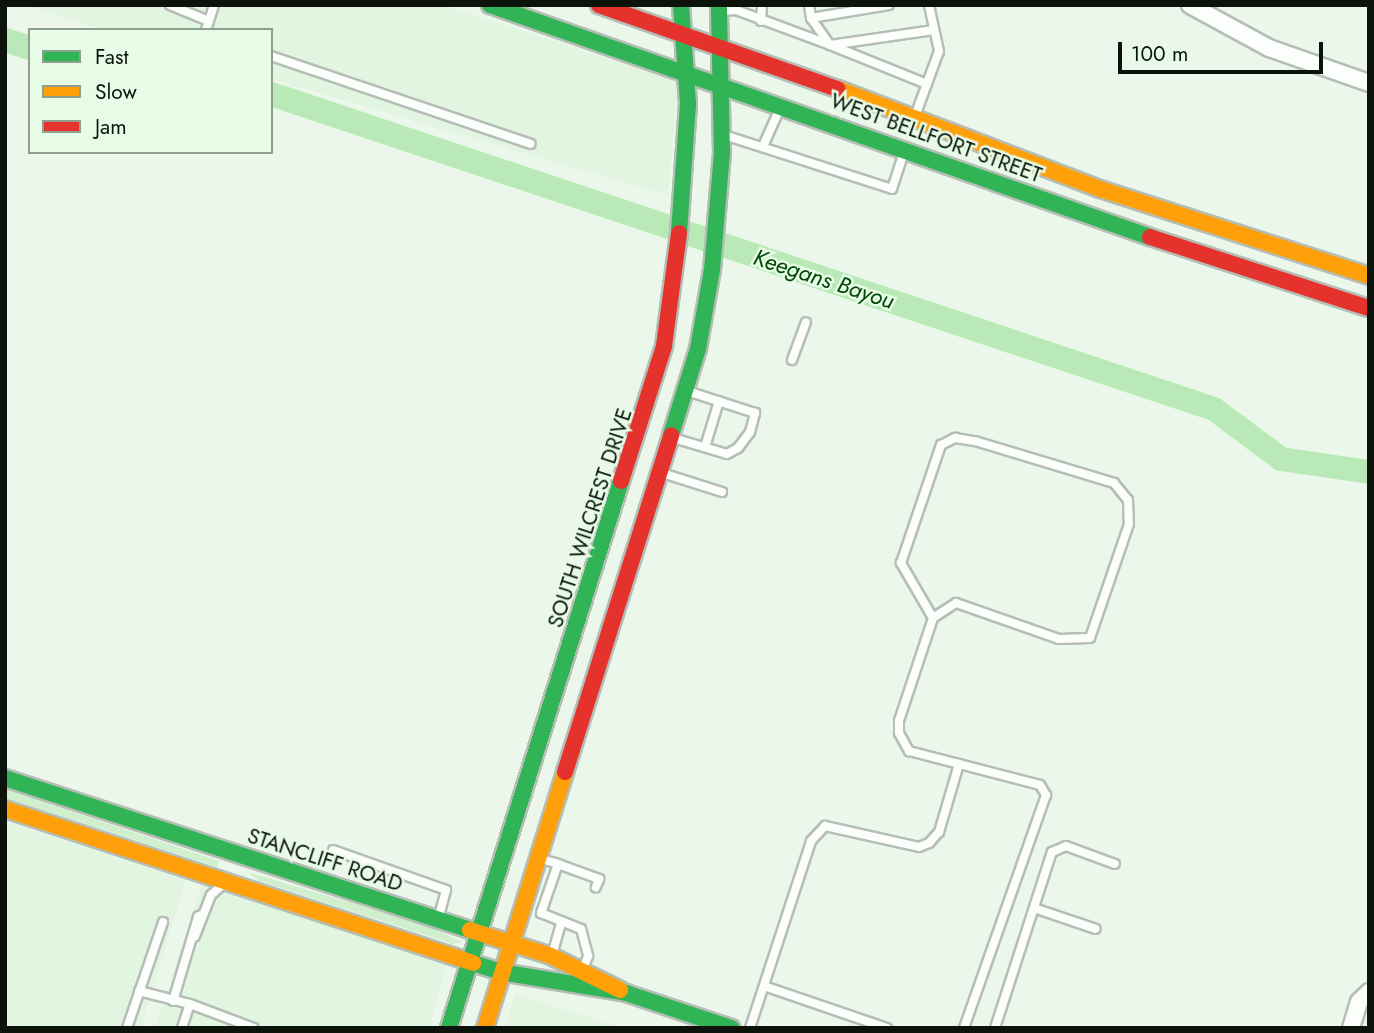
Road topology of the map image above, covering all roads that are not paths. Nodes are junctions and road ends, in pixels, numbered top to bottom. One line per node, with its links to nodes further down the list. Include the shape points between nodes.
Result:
1 (170, 5): 14 (lane)
2 (214, 5): 14 (lane)
3 (490, 5): 20 (main road, WEST BELLFORT STREET)
4 (599, 5): 16 (main road, WEST BELLFORT STREET)
5 (681, 5): 16 (main road, SOUTH WILCREST DRIVE)
6 (762, 5): 13 (lane)
7 (809, 5): 12 (lane)
8 (889, 5): 12 (lane)
9 (929, 5): 15 (lane)
10 (1190, 5): 21 (street, via 1269,48)
11 (719, 8): 13 (lane); 18 (main road)
12 (811, 18): 17 (lane)
13 (761, 21): 17 (lane)
14 (207, 25)
15 (934, 30): 17 (lane); 23 (lane, via 939,51)
16 (683, 33): 18 (main road, WEST BELLFORT STREET); 20 (main road, SOUTH WILCREST DRIVE)
17 (830, 45): 23 (lane)
18 (722, 47): 22 (main road); 25 (main road, WEST BELLFORT STREET, via 897,110)
19 (273, 57): 27 (lane)
20 (686, 73): 22 (main road, WEST BELLFORT STREET); 38 (main road, SOUTH WILCREST DRIVE, via 678,260 664,346)
21 (1369, 83)
22 (723, 84): 24 (main road, WEST BELLFORT STREET); 26 (main road)
23 (927, 84): 25 (lane)
24 (782, 104): 28 (lane); 29 (main road, WEST BELLFORT STREET)
25 (914, 121): 29 (main road); 30 (main road, WEST BELLFORT STREET)
26 (722, 134): 28 (lane); 36 (main road, via 712,270)
27 (531, 144)
28 (764, 144): 29 (lane, via 892,189)
29 (905, 149): 31 (main road, WEST BELLFORT STREET)
30 (1211, 224): 31 (main road); 32 (main road, WEST BELLFORT STREET)
31 (1204, 254): 33 (main road, WEST BELLFORT STREET)
32 (1369, 276)
33 (1369, 308)
34 (806, 322): 35 (lane)
35 (792, 360)
36 (687, 391): 37 (lane); 39 (main road)
37 (719, 401): 40 (lane); 40 (lane, via 755,413 750,432 727,454)
38 (640, 433): 39 (main road); 44 (main road, SOUTH WILCREST DRIVE)
39 (673, 440): 40 (lane); 41 (main road)
40 (705, 447)
41 (662, 472): 42 (lane); 45 (main road)
42 (722, 492)
43 (933, 618): 43 (lane, via 956,603 1059,639 1090,638 1129,524 1128,500 1114,483 975,441 955,438 941,445 901,563); 46 (lane, via 899,733 909,751)
44 (542, 740): 45 (main road); 63 (main road, SOUTH WILCREST DRIVE)
45 (572, 750): 51 (main road)
46 (959, 764): 69 (lane, via 939,832 929,843 919,847 824,826 811,841); 85 (lane, via 1040,785 1046,795)
47 (5, 778): 50 (main road, STANCLIFF ROAD)
48 (5, 808): 54 (main road, STANCLIFF ROAD)
49 (333, 850): 59 (lane, via 446,890)
50 (236, 853): 54 (street); 59 (main road, STANCLIFF ROAD)
51 (538, 858): 52 (lane); 56 (main road)
52 (558, 864): 55 (lane, via 599,879); 58 (lane, via 553,891)
53 (1115, 864): 57 (lane, via 1058,847)
54 (227, 881): 66 (main road, STANCLIFF ROAD); 73 (lane, via 211,895)
55 (596, 887)
56 (522, 906): 58 (lane); 64 (main road)
57 (1034, 908): 62 (lane); 86 (lane)
58 (541, 913): 60 (lane)
59 (438, 919): 63 (main road, STANCLIFF ROAD)
60 (562, 920): 65 (lane); 67 (lane, via 582,926 588,956)
61 (163, 922): 70 (lane)
62 (1096, 929)
63 (479, 932): 64 (main road, STANCLIFF ROAD); 66 (main road, SOUTH WILCREST DRIVE)
64 (510, 943): 65 (main road, STANCLIFF ROAD); 68 (main road)
65 (551, 957): 67 (main road, STANCLIFF ROAD)
66 (470, 962): 68 (main road, STANCLIFF ROAD); 79 (main road, SOUTH WILCREST DRIVE)
67 (583, 969): 72 (main road, STANCLIFF ROAD)
68 (501, 972): 72 (main road, STANCLIFF ROAD); 80 (main road)
69 (764, 986): 75 (lane); 82 (lane)
70 (139, 992): 73 (lane); 76 (lane)
71 (1369, 992): 87 (street, via 1359,1002)
72 (626, 993): 81 (main road, STANCLIFF ROAD)
73 (173, 1001): 74 (lane)
74 (190, 1004): 77 (lane); 78 (lane)
75 (854, 1016): 83 (lane); 84 (lane)
76 (127, 1028)
77 (182, 1028)
78 (254, 1028)
79 (449, 1028)
80 (485, 1028)
81 (732, 1028)
82 (750, 1028)
83 (850, 1028)
84 (887, 1028)
85 (964, 1028)
86 (995, 1028)
87 (1351, 1028)

